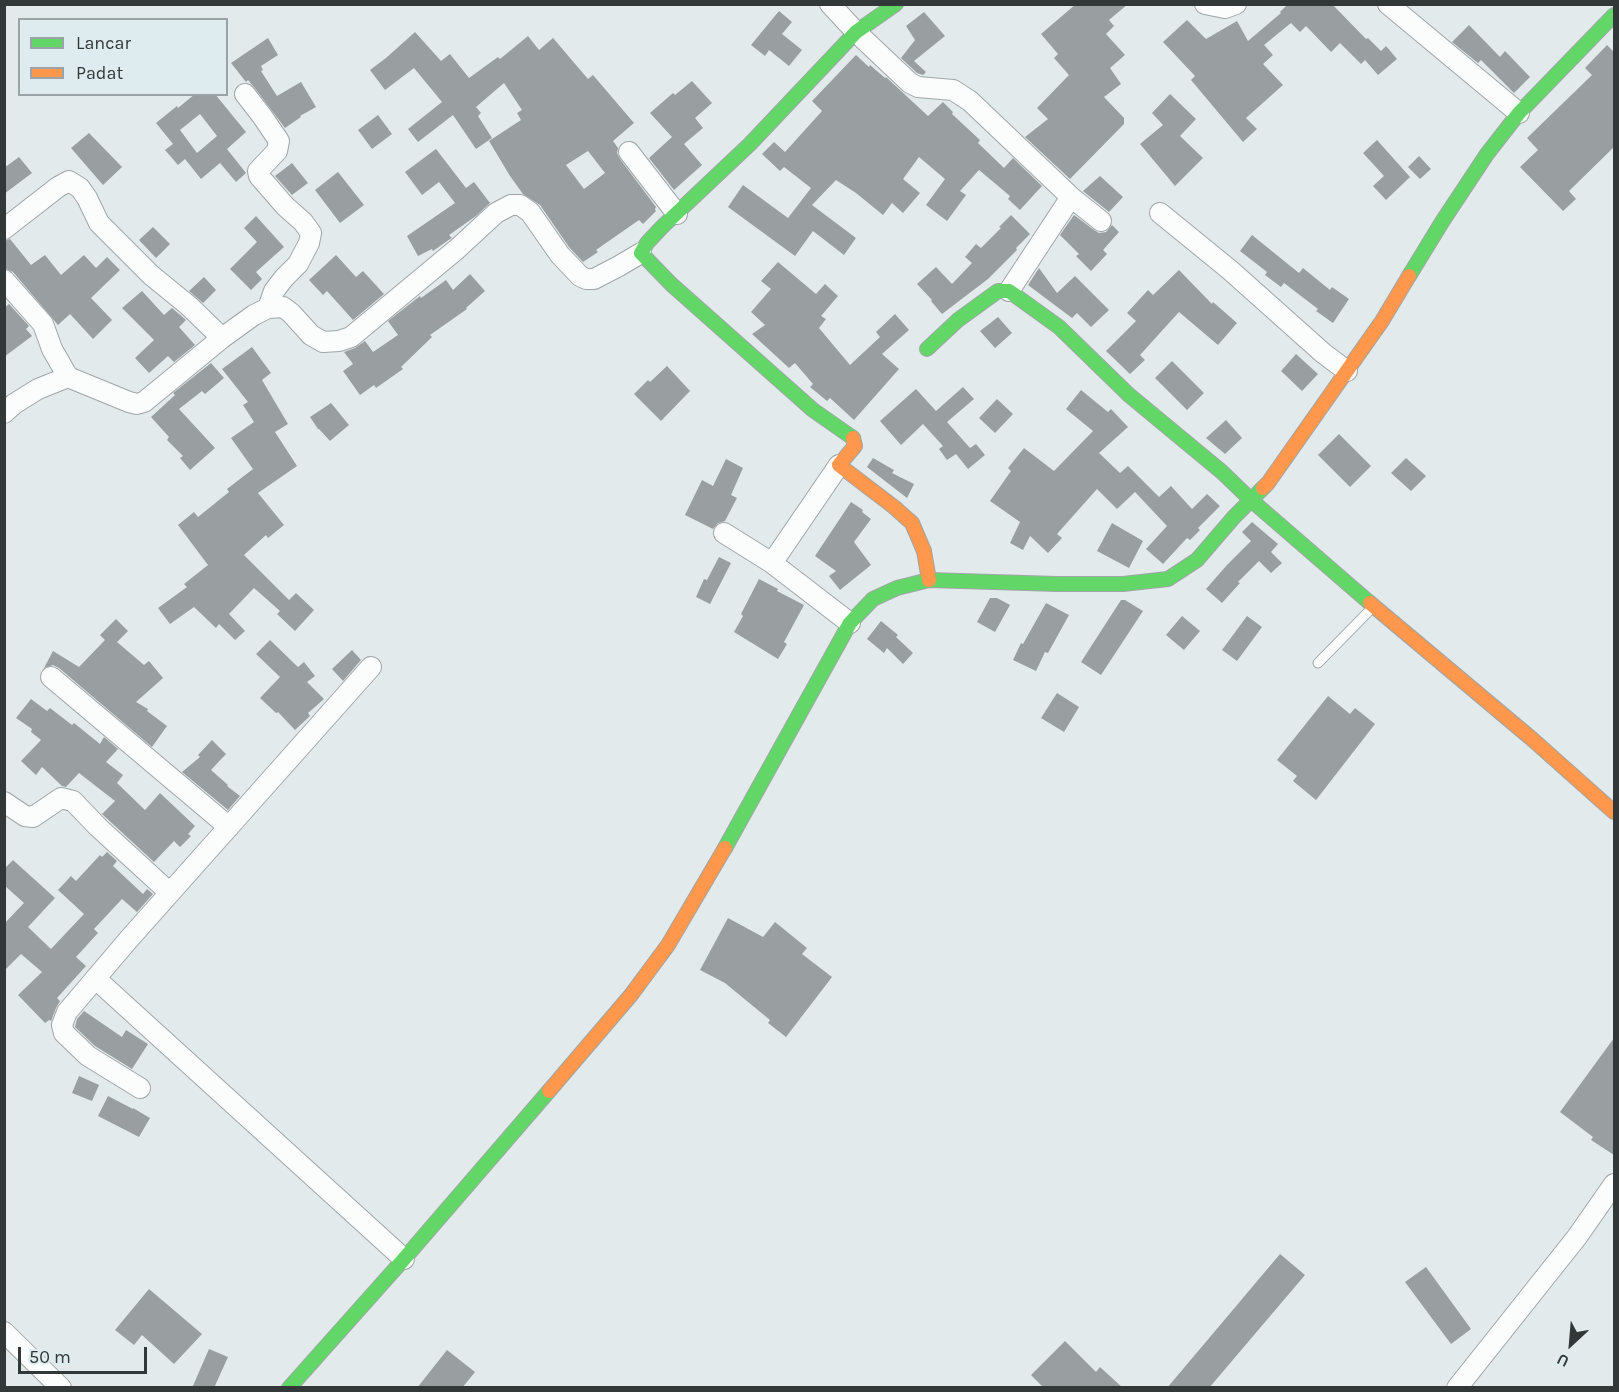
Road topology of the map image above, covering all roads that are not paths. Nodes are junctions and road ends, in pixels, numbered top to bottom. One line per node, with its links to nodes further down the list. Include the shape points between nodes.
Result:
1 (830, 4): 9 (street)
2 (896, 4): 9 (street)
3 (1198, 4): 7 (street)
4 (1205, 4): 5 (street, via 1225,8)
5 (1236, 4)
6 (1388, 4): 11 (street)
7 (1193, 5)
8 (1614, 15): 11 (street)
9 (856, 32): 13 (street, via 910,83 953,90 970,101); 14 (street, via 750,144)
10 (245, 94): 21 (street, via 279,141 277,151 258,171 259,176 311,233 298,264 274,291)
11 (1519, 113): 24 (street, via 1487,154)
12 (629, 152): 14 (street)
13 (1071, 197): 16 (street); 20 (street)
14 (677, 213): 18 (street)
15 (1160, 213): 24 (street)
16 (1101, 221)
17 (4, 229): 22 (street, via 69,181 80,188 99,223)
18 (640, 253): 21 (street, via 594,279 586,279 560,255 530,212 520,205 511,205 496,213 351,337 323,342 283,307); 27 (street, via 813,410 854,439 855,446)
19 (4, 280): 25 (street, via 43,324)
20 (1009, 291): 23 (street, via 998,291); 28 (street, via 1059,327 1129,395)
21 (268, 308): 22 (street)
22 (222, 338): 25 (street, via 144,402 129,402)
23 (927, 349)
24 (1347, 372): 28 (street, via 1268,483)
25 (68, 377): 26 (street, via 38,388)
26 (4, 412)
27 (838, 465): 30 (street); 31 (street, via 912,523 924,551)
28 (1251, 500): 31 (street, via 1197,560 1168,579 1112,584); 32 (street)
29 (724, 533): 30 (street)
30 (772, 563): 33 (street)
31 (929, 580): 33 (street, via 873,599)
32 (1373, 606): 34 (lane); 38 (street)
33 (849, 623): 44 (street, via 668,945 631,995)
34 (1318, 663)
35 (371, 667): 39 (street)
36 (51, 677): 39 (street)
37 (4, 802): 40 (street, via 33,817 61,798 73,801)
38 (1614, 812)
39 (229, 827): 40 (street)
40 (170, 893): 41 (street)
41 (96, 980): 42 (street, via 67,1012 62,1025 64,1033 88,1056); 44 (street)
42 (140, 1088)
43 (1614, 1184): 48 (street, via 1577,1237)
44 (404, 1259): 47 (street)
45 (4, 1332): 46 (street)
46 (61, 1388)
47 (289, 1388)
48 (1457, 1388)

